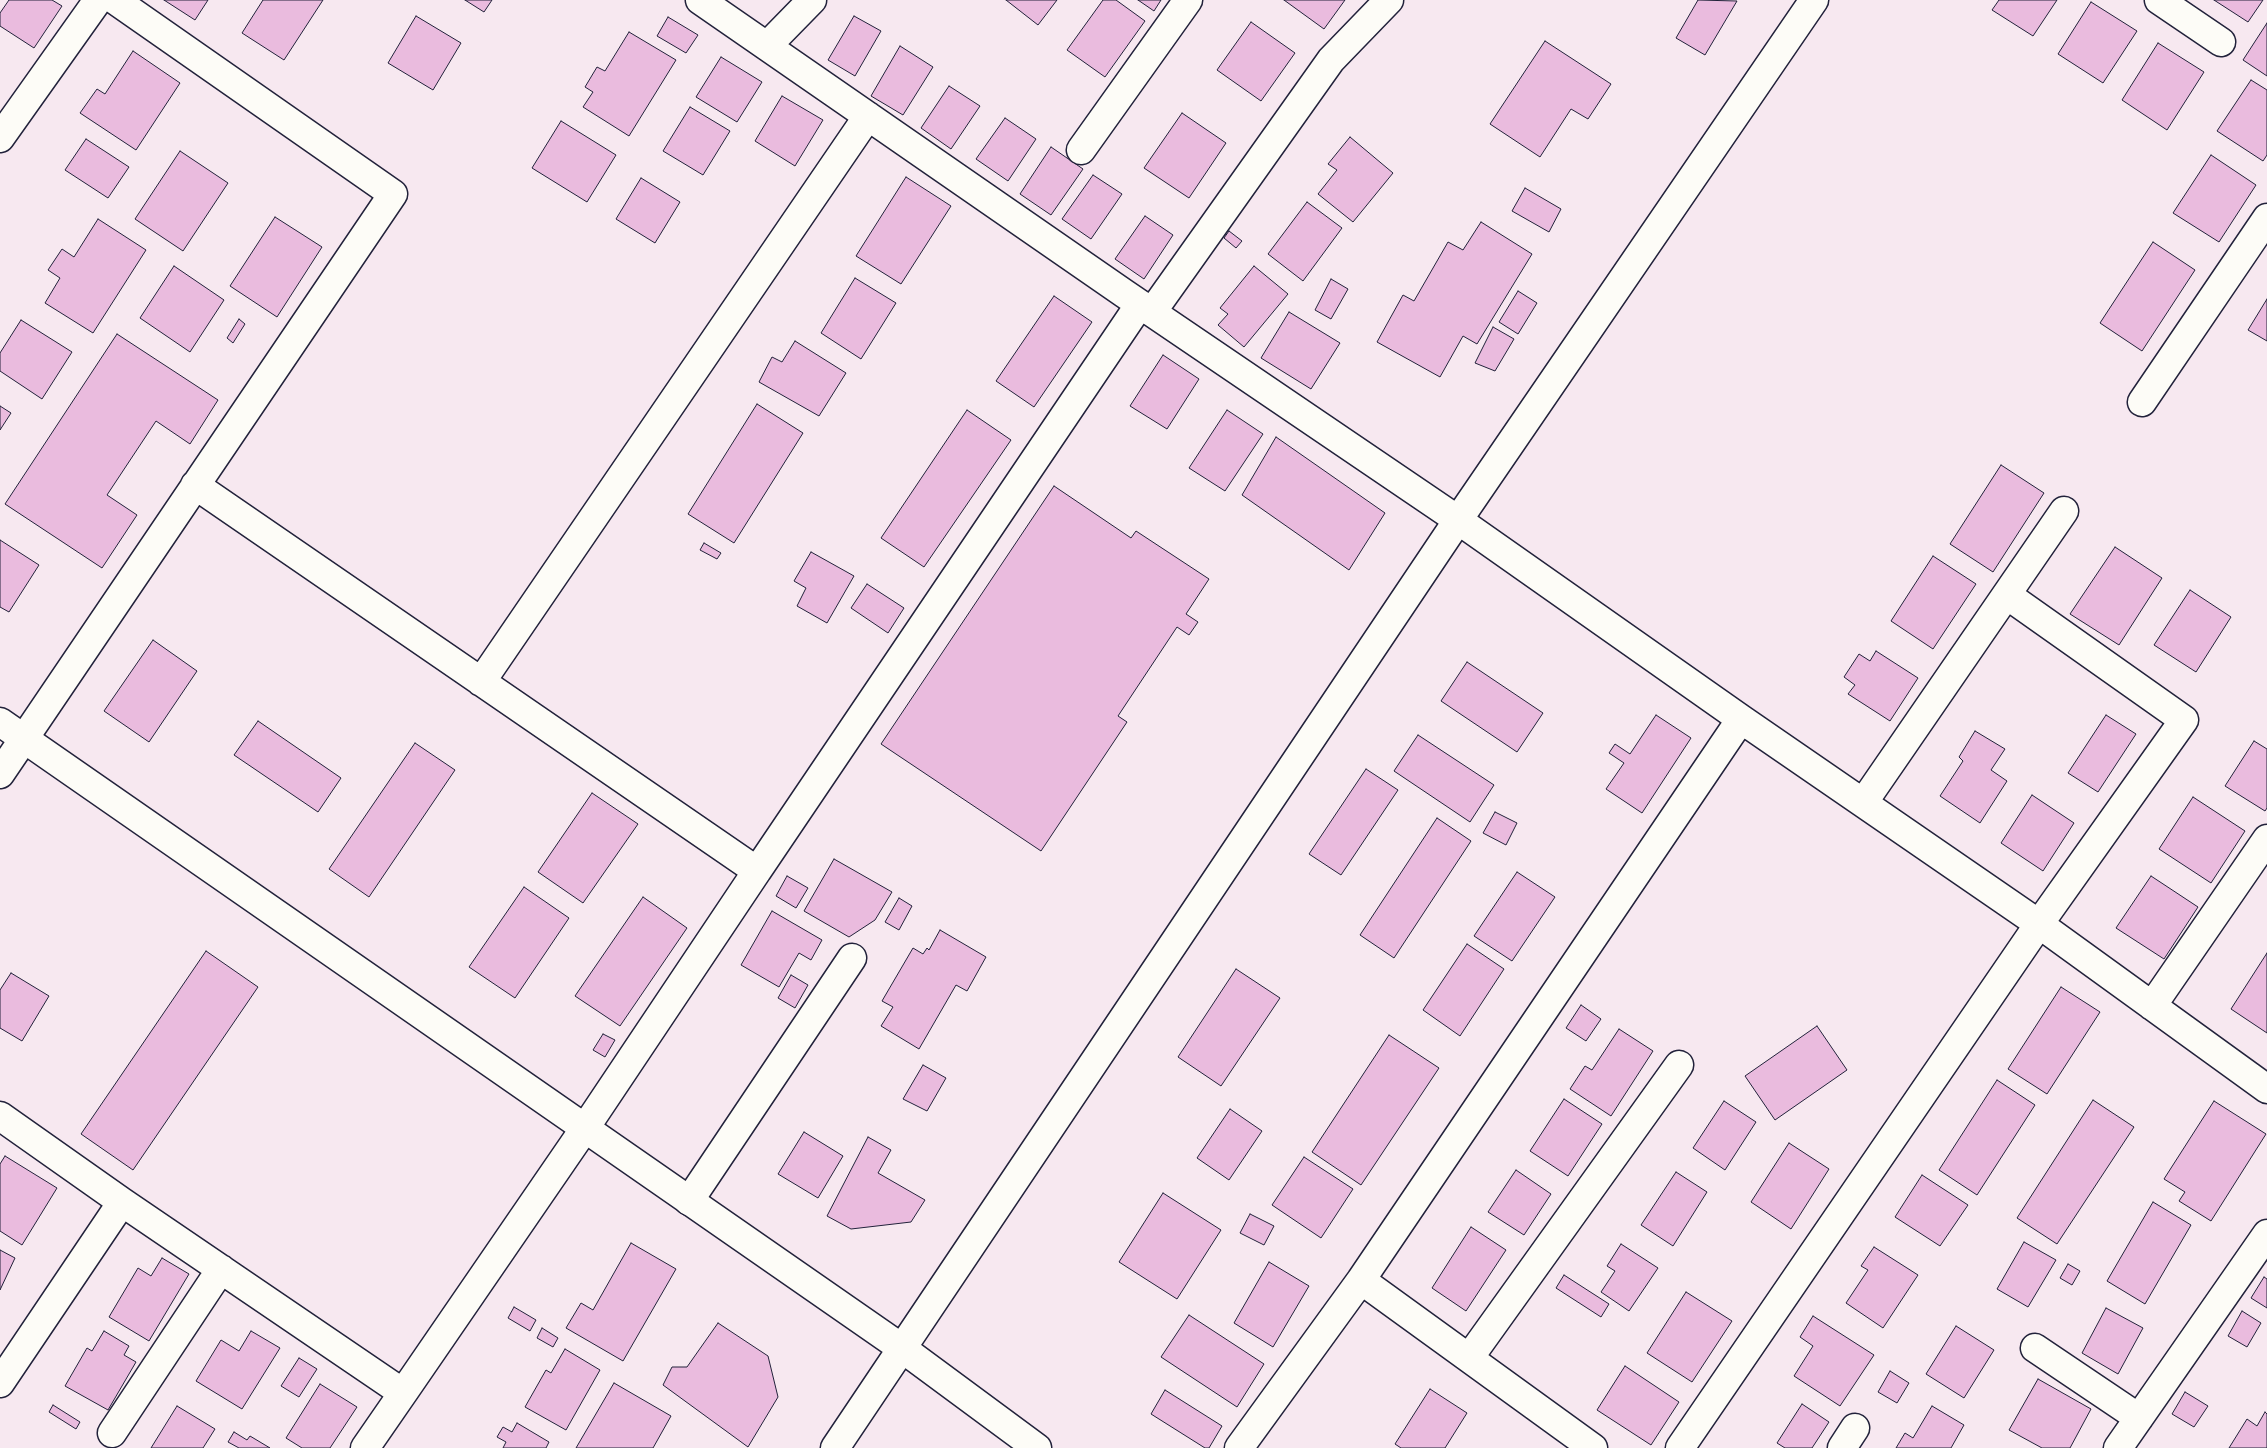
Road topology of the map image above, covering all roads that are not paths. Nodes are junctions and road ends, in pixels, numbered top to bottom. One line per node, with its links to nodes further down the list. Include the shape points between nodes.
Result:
1 (98, 0): 11 (street)
2 (115, 0): 18 (street, via 393,194)
3 (700, 0): 10 (street)
4 (812, 0): 10 (street)
5 (1188, 0): 14 (street)
6 (1389, 0): 16 (street, via 1331,60)
7 (1814, 0): 20 (street)
8 (2159, 0): 9 (street)
9 (2222, 42)
10 (767, 46): 12 (street)
11 (9, 107): 13 (street)
12 (868, 116): 16 (street); 22 (street)
13 (0, 138)
14 (1081, 150)
15 (2267, 218): 17 (street)
16 (1146, 308): 20 (street); 29 (street)
17 (2142, 402)
18 (195, 486): 22 (street); 25 (street)
19 (2064, 511): 21 (street)
20 (1458, 520): 23 (street); 43 (street)
21 (2007, 595): 27 (street); 30 (street, via 2184,720)
22 (481, 682): 29 (street)
23 (1740, 719): 27 (street); 41 (street)
24 (0, 722): 25 (street)
25 (24, 738): 26 (street); 36 (street)
26 (0, 774)
27 (1863, 803): 30 (street)
28 (2267, 839): 32 (street)
29 (757, 871): 36 (street)
30 (2039, 924): 32 (street); 54 (street)
31 (852, 958): 37 (street)
32 (2152, 1006): 34 (street)
33 (1679, 1065): 44 (street)
34 (2263, 1078)
35 (0, 1116): 38 (street)
36 (585, 1128): 37 (street); 46 (street)
37 (689, 1201): 43 (street)
38 (122, 1202): 40 (street); 45 (street)
39 (2267, 1234): 47 (street)
40 (221, 1269): 46 (street); 48 (street)
41 (1361, 1280): 44 (street); 52 (street)
42 (2036, 1348): 47 (street)
43 (902, 1349): 50 (street); 51 (street)
44 (1469, 1358): 53 (street)
45 (0, 1382)
46 (403, 1393): 49 (street)
47 (2138, 1418): 55 (street)
48 (112, 1433)
49 (365, 1448)
50 (835, 1448)
51 (1037, 1448)
52 (1239, 1448)
53 (1593, 1448)
54 (1680, 1448)
55 (2118, 1448)

